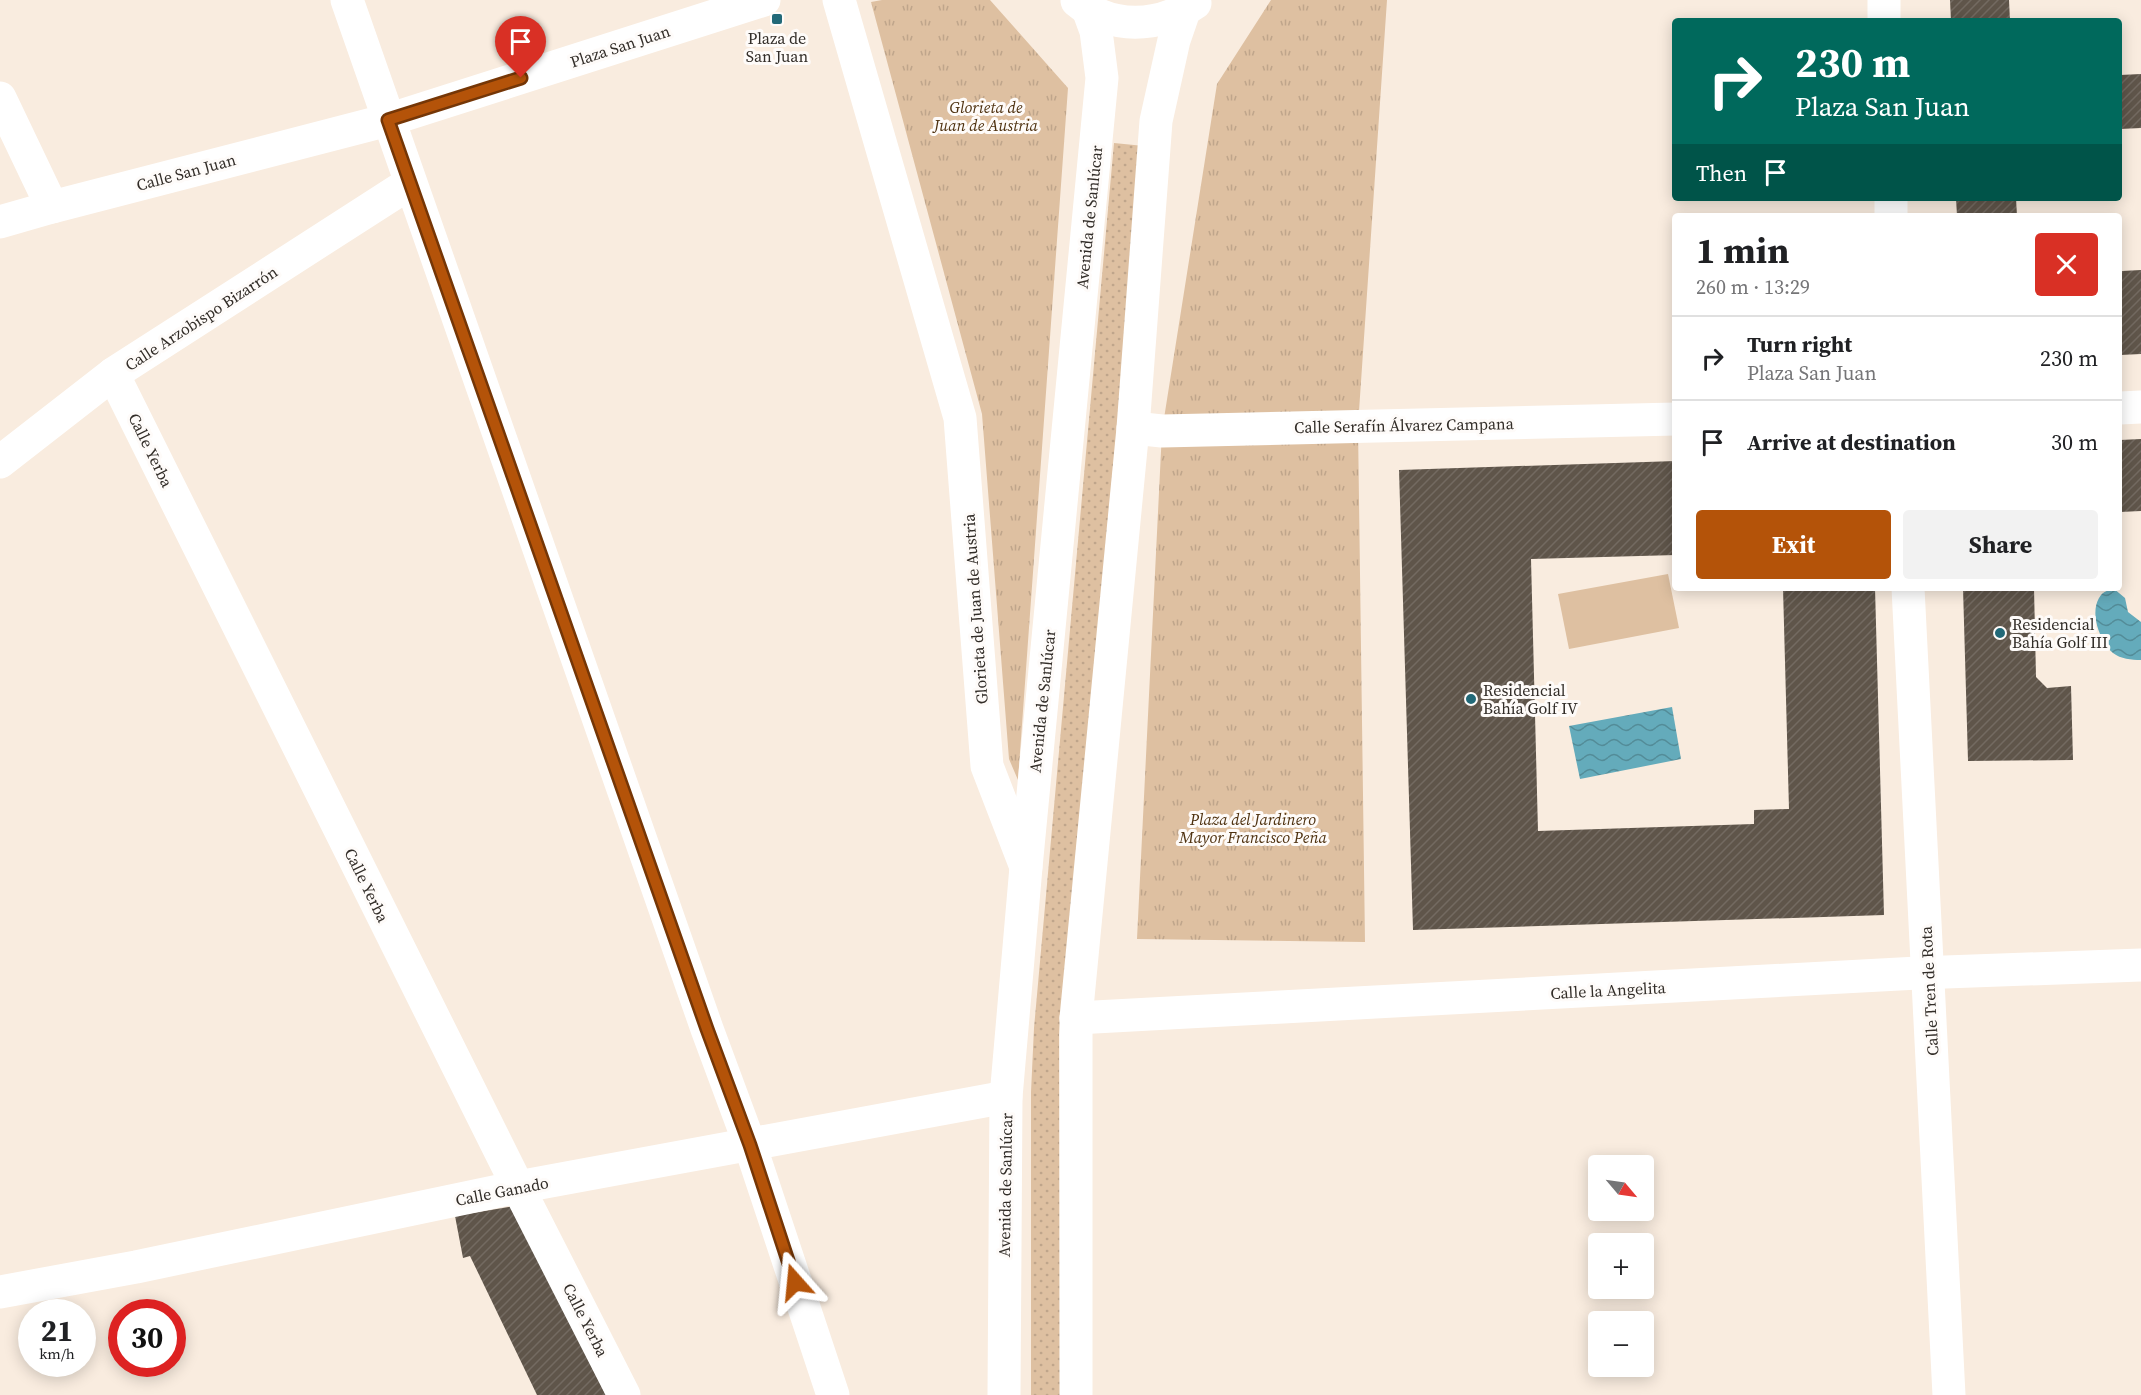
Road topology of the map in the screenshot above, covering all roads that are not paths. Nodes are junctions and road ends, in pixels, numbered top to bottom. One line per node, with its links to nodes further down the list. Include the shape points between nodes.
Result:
1 (347, 0): 9 (street)
2 (764, 0): 9 (street, Plaza San Juan)
3 (839, 0): 20 (street, Glorieta de Juan de Austria, via 960,417 987,766)
4 (1884, 0): 7 (street)
5 (1082, 5): 6 (street, via 1115,21 1142,23 1167,19); 20 (street, Avenida de Sanlúcar, via 1096,31 1102,78)
6 (1191, 5): 17 (street, via 1174,40 1156,121)
7 (1884, 18)
8 (0, 98): 11 (street)
9 (380, 122): 10 (street); 11 (street, Calle San Juan)
10 (410, 183): 13 (street, Calle Arzobispo Bizarrón); 25 (street)
11 (52, 207): 12 (street, Calle San Juan)
12 (0, 222)
13 (113, 374): 18 (street, Calle Arzobispo Bizarrón); 26 (street, Calle Yerba)
14 (2141, 407): 15 (street)
15 (2122, 408)
16 (1672, 419): 17 (street, Calle Serafín Álvarez Campana, via 1162,431)
17 (1133, 428): 23 (street)
18 (0, 462)
19 (1908, 591): 22 (street, Calle Tren de Rota)
20 (1026, 867): 24 (street, Avenida de Sanlúcar)
21 (2141, 965): 22 (street, Calle la Angelita)
22 (1928, 973): 23 (street, Calle la Angelita); 32 (street, Calle Tren de Rota)
23 (1076, 1018): 31 (street)
24 (1006, 1097): 25 (street, Calle Ganado); 30 (street, Avenida de Sanlúcar)
25 (750, 1145): 26 (street, Calle Ganado); 29 (street)
26 (518, 1187): 27 (street, Calle Ganado); 28 (street, Calle Yerba)
27 (0, 1293)
28 (624, 1395)
29 (833, 1395)
30 (1004, 1395)
31 (1077, 1395)
32 (1949, 1395)

